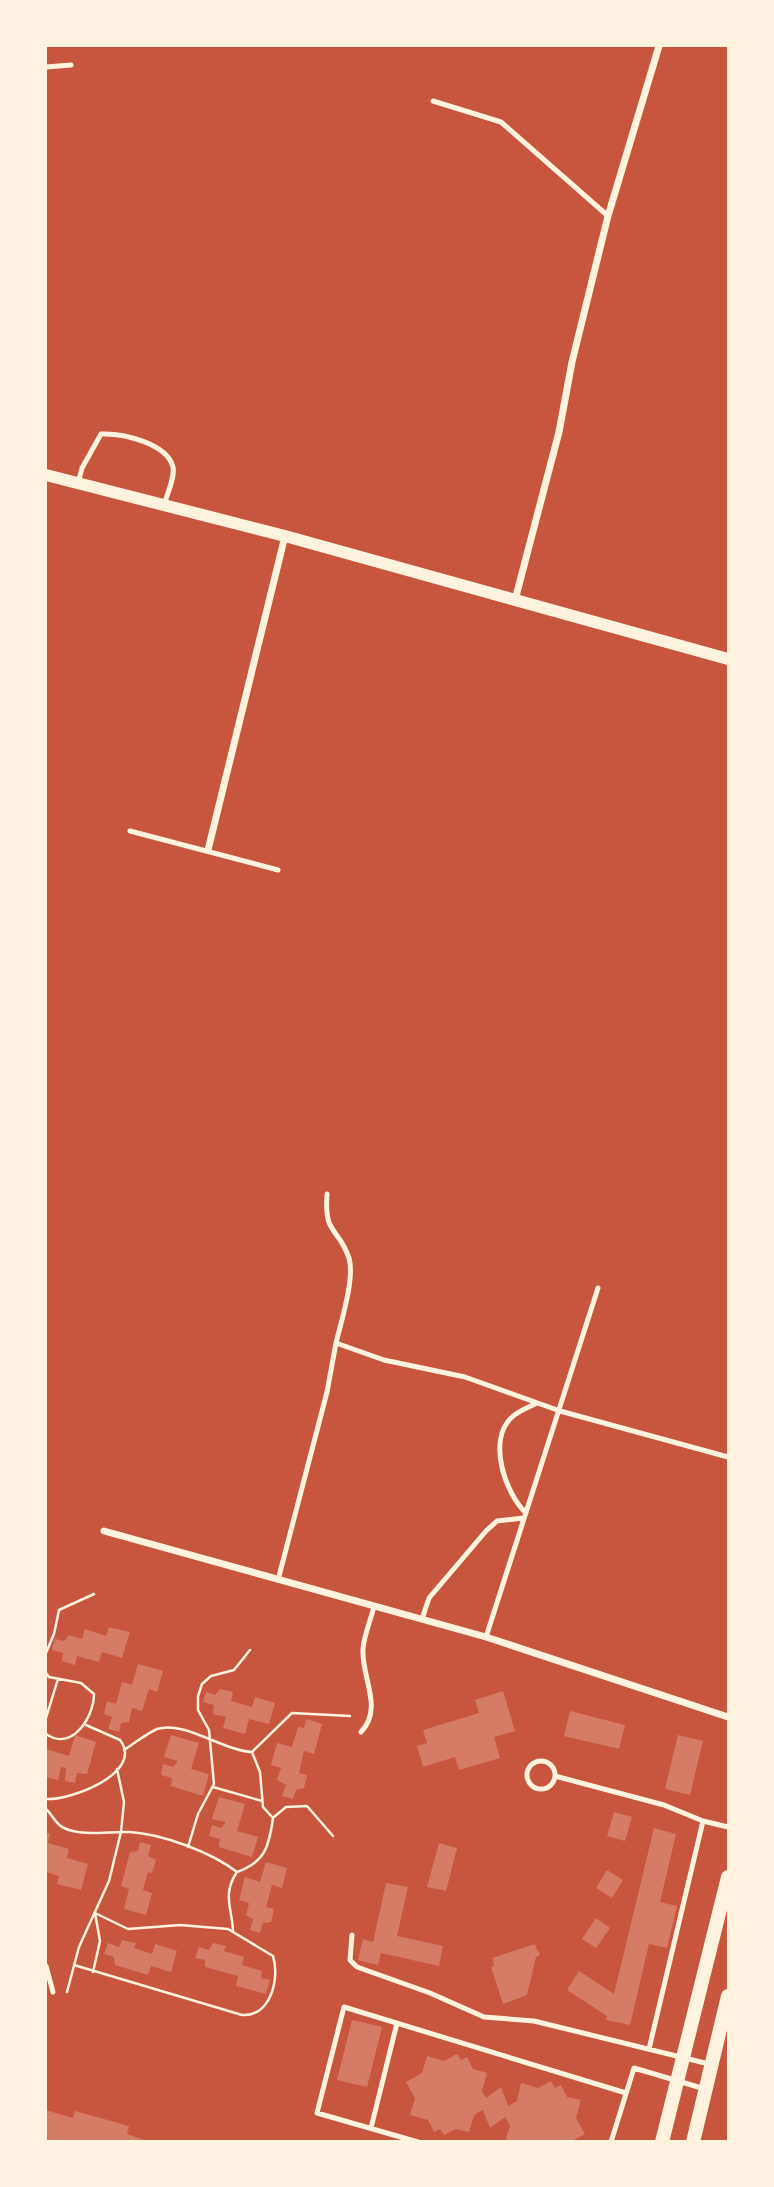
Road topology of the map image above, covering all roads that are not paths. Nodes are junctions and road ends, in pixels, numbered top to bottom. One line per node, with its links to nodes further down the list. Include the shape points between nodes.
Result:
1 (659, 46): 5 (street)
2 (71, 65): 3 (lane)
3 (46, 67)
4 (433, 101): 5 (lane, via 501,122)
5 (608, 216): 10 (street)
6 (46, 475): 7 (street)
7 (78, 483): 8 (street); 8 (lane, via 101,434 115,433 147,443 169,458 174,470)
8 (164, 505): 9 (street)
9 (285, 536): 10 (street); 13 (street)
10 (515, 600): 11 (street)
11 (729, 659)
12 (130, 831): 13 (lane)
13 (208, 850): 14 (lane)
14 (278, 870)
15 (327, 1194): 17 (lane, via 325,1219 349,1259 346,1303)
16 (598, 1288): 19 (lane)
17 (336, 1343): 18 (lane, via 384,1360 465,1377); 23 (lane)
18 (537, 1403): 19 (lane); 21 (lane, via 511,1417 501,1440 502,1471 513,1501)
19 (559, 1411): 20 (lane); 21 (lane)
20 (729, 1457)
21 (525, 1516): 25 (lane, via 492,1526 429,1598); 26 (lane)
22 (104, 1531): 23 (street)
23 (278, 1580): 24 (street)
24 (374, 1606): 25 (street); 28 (lane, via 363,1648 373,1700 370,1718)
25 (422, 1619): 26 (street)
26 (486, 1637): 27 (street)
27 (729, 1717)
28 (361, 1732)
29 (555, 1776): 29 (lane, via 548,1787 539,1789 528,1780 528,1771 533,1763 542,1761 553,1767); 30 (lane, via 664,1805)
30 (703, 1821): 31 (lane); 38 (lane)
31 (729, 1828)
32 (729, 1877): 39 (main road)
33 (352, 1935): 38 (lane, via 350,1959 358,1967 484,2017 534,2021)
34 (46, 1966): 35 (lane)
35 (53, 1992)
36 (729, 1996): 40 (main road)
37 (397, 2023): 43 (lane); 44 (lane); 44 (lane, via 344,2007 317,2113)
38 (649, 2049): 39 (lane)
39 (683, 2058): 40 (lane); 41 (main road)
40 (712, 2065): 42 (main road)
41 (677, 2080): 42 (lane); 43 (lane, via 634,2068); 47 (main road)
42 (705, 2089): 48 (main road)
43 (625, 2093): 46 (lane)
44 (371, 2128): 45 (lane)
45 (418, 2141)
46 (611, 2141)
47 (662, 2141)
48 (693, 2141)

